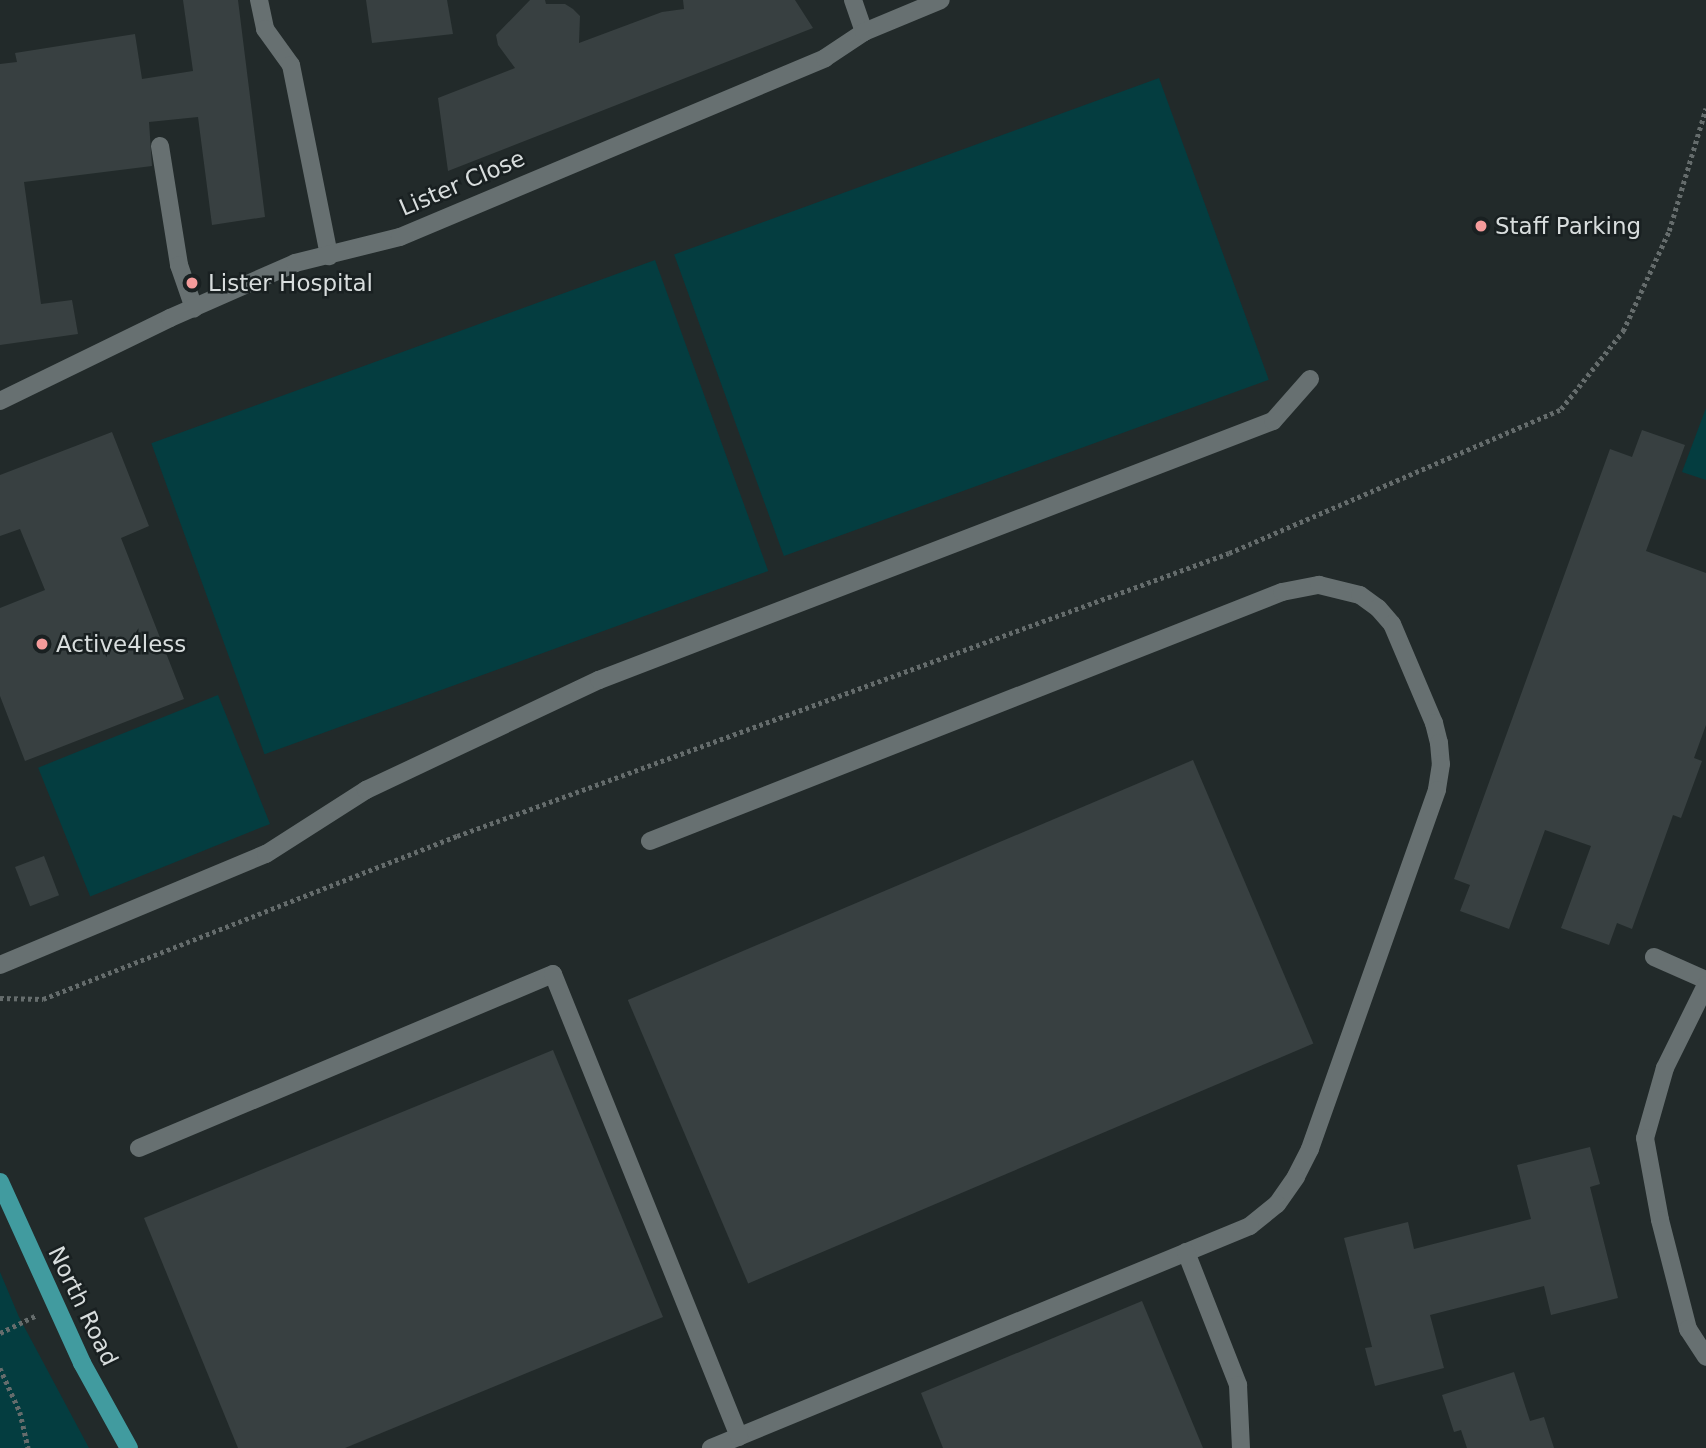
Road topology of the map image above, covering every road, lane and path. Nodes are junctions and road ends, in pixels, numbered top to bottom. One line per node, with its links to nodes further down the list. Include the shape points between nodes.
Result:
1 (259, 0): 7 (street, via 270,39 291,65)
2 (853, 0): 4 (street)
3 (941, 0): 4 (street, Lister Close)
4 (864, 32): 7 (street, Lister Close, via 825,58 400,237)
5 (1706, 108): 15 (path, via 1669,231 1623,331 1561,409 1229,553 470,831 43,999)
6 (160, 146): 8 (street, via 179,265)
7 (329, 256): 8 (street, Lister Close, via 295,263)
8 (194, 308): 10 (street, Lister Close)
9 (1310, 379): 13 (street, via 1273,421 599,680 366,790 266,854)
10 (0, 401)
11 (650, 841): 18 (street, via 1282,592 1319,585 1338,588 1360,595 1378,608 1392,624 1434,723 1441,764 1437,790 1305,1158 1277,1204 1250,1226)
12 (1654, 957): 14 (street)
13 (0, 965)
14 (1706, 983): 21 (street, via 1665,1068 1645,1138 1688,1329)
15 (0, 998)
16 (139, 1148): 23 (street, via 553,974)
17 (0, 1182): 19 (main road, North Road)
18 (1186, 1252): 23 (street); 27 (street, via 1238,1385)
19 (55, 1307): 20 (path); 25 (main road, North Road)
20 (0, 1333)
21 (1706, 1357)
22 (0, 1368): 24 (path)
23 (739, 1437): 26 (street)
24 (30, 1448)
25 (129, 1448)
26 (711, 1448)
27 (1241, 1448)

